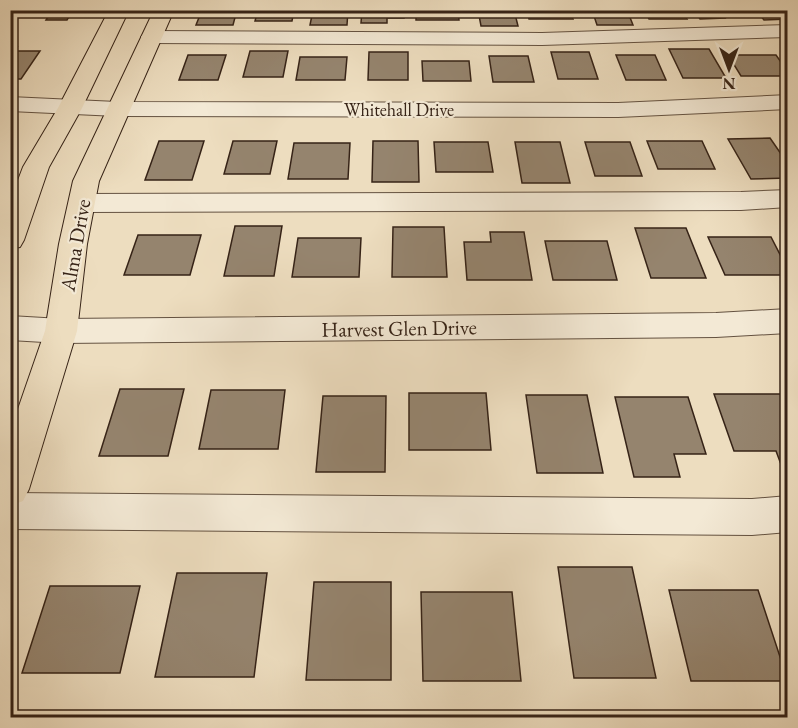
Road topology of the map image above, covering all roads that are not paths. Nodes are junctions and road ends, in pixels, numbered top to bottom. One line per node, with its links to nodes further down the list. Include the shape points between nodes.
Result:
1 (119, 10): 7 (main road)
2 (164, 10): 4 (main road, Alma Drive)
3 (788, 31): 4 (street, via 542,39)
4 (151, 37): 8 (main road, Alma Drive)
5 (788, 102): 8 (street, Whitehall Drive, via 618,110)
6 (10, 104): 7 (street, Whitehall Drive)
7 (70, 108): 8 (street, Whitehall Drive); 11 (main road, via 36,167)
8 (117, 109): 10 (main road, Alma Drive, via 86,181)
9 (788, 198): 10 (street)
10 (82, 203): 14 (main road, Alma Drive, via 72,244)
11 (10, 240)
12 (788, 321): 14 (street, Harvest Glen Drive, via 716,325)
13 (10, 328): 14 (street, Harvest Glen Drive)
14 (61, 331): 15 (main road, Alma Drive)
15 (10, 489)
16 (10, 511): 17 (street, via 740,517)
17 (788, 514)

